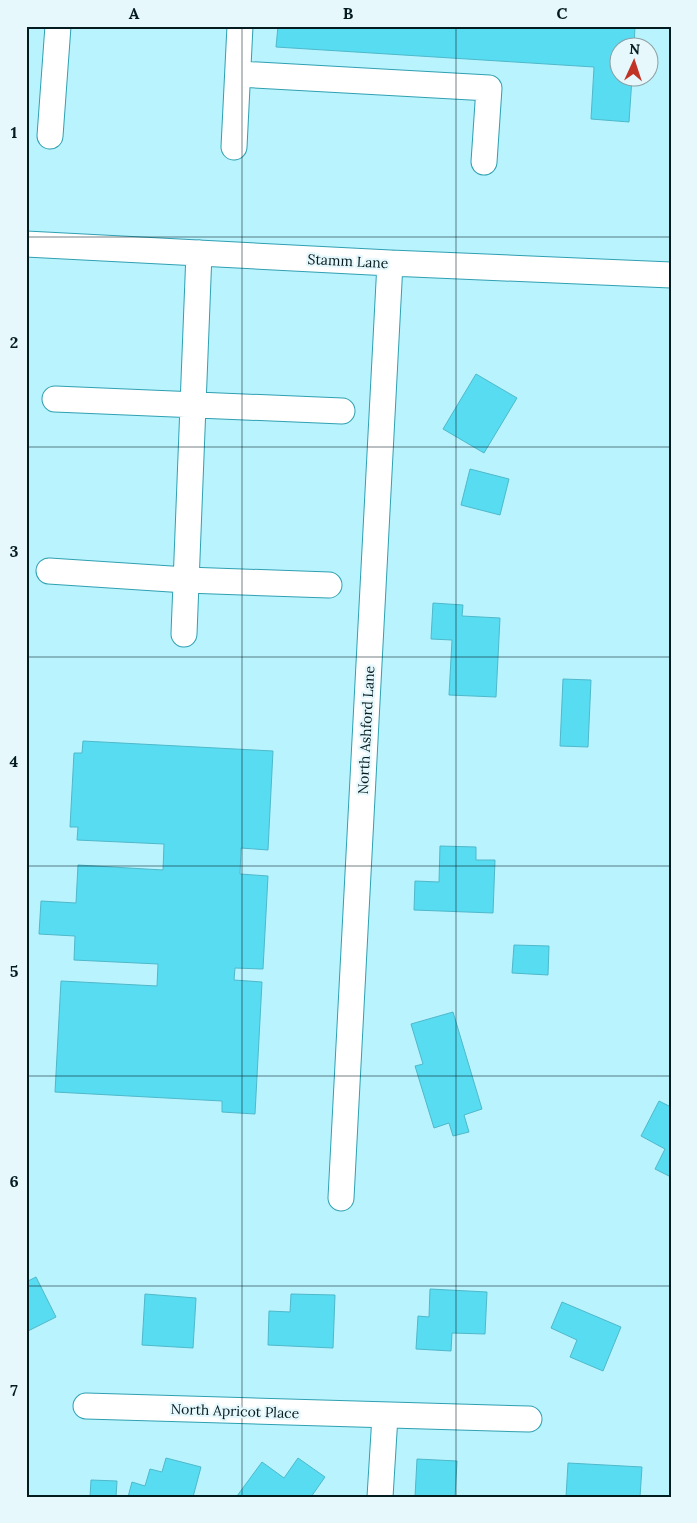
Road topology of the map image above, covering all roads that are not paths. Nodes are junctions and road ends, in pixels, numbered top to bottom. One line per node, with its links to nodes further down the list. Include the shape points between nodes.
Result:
1 (58, 26): 4 (street)
2 (240, 26): 3 (street)
3 (238, 74): 5 (street); 6 (street, via 488,88)
4 (50, 136)
5 (234, 147)
6 (484, 162)
7 (26, 244): 8 (street, Stamm Lane)
8 (199, 253): 9 (street, Stamm Lane); 12 (street)
9 (390, 263): 10 (street, Stamm Lane); 18 (street, North Ashford Lane)
10 (671, 275)
11 (55, 399): 12 (street)
12 (193, 404): 13 (street); 15 (street)
13 (342, 411)
14 (49, 571): 15 (street)
15 (186, 580): 16 (street); 17 (street)
16 (329, 585)
17 (184, 634)
18 (341, 1198)
19 (86, 1406): 20 (street, North Apricot Place)
20 (385, 1416): 21 (street, North Apricot Place); 22 (street)
21 (529, 1419)
22 (380, 1497)

